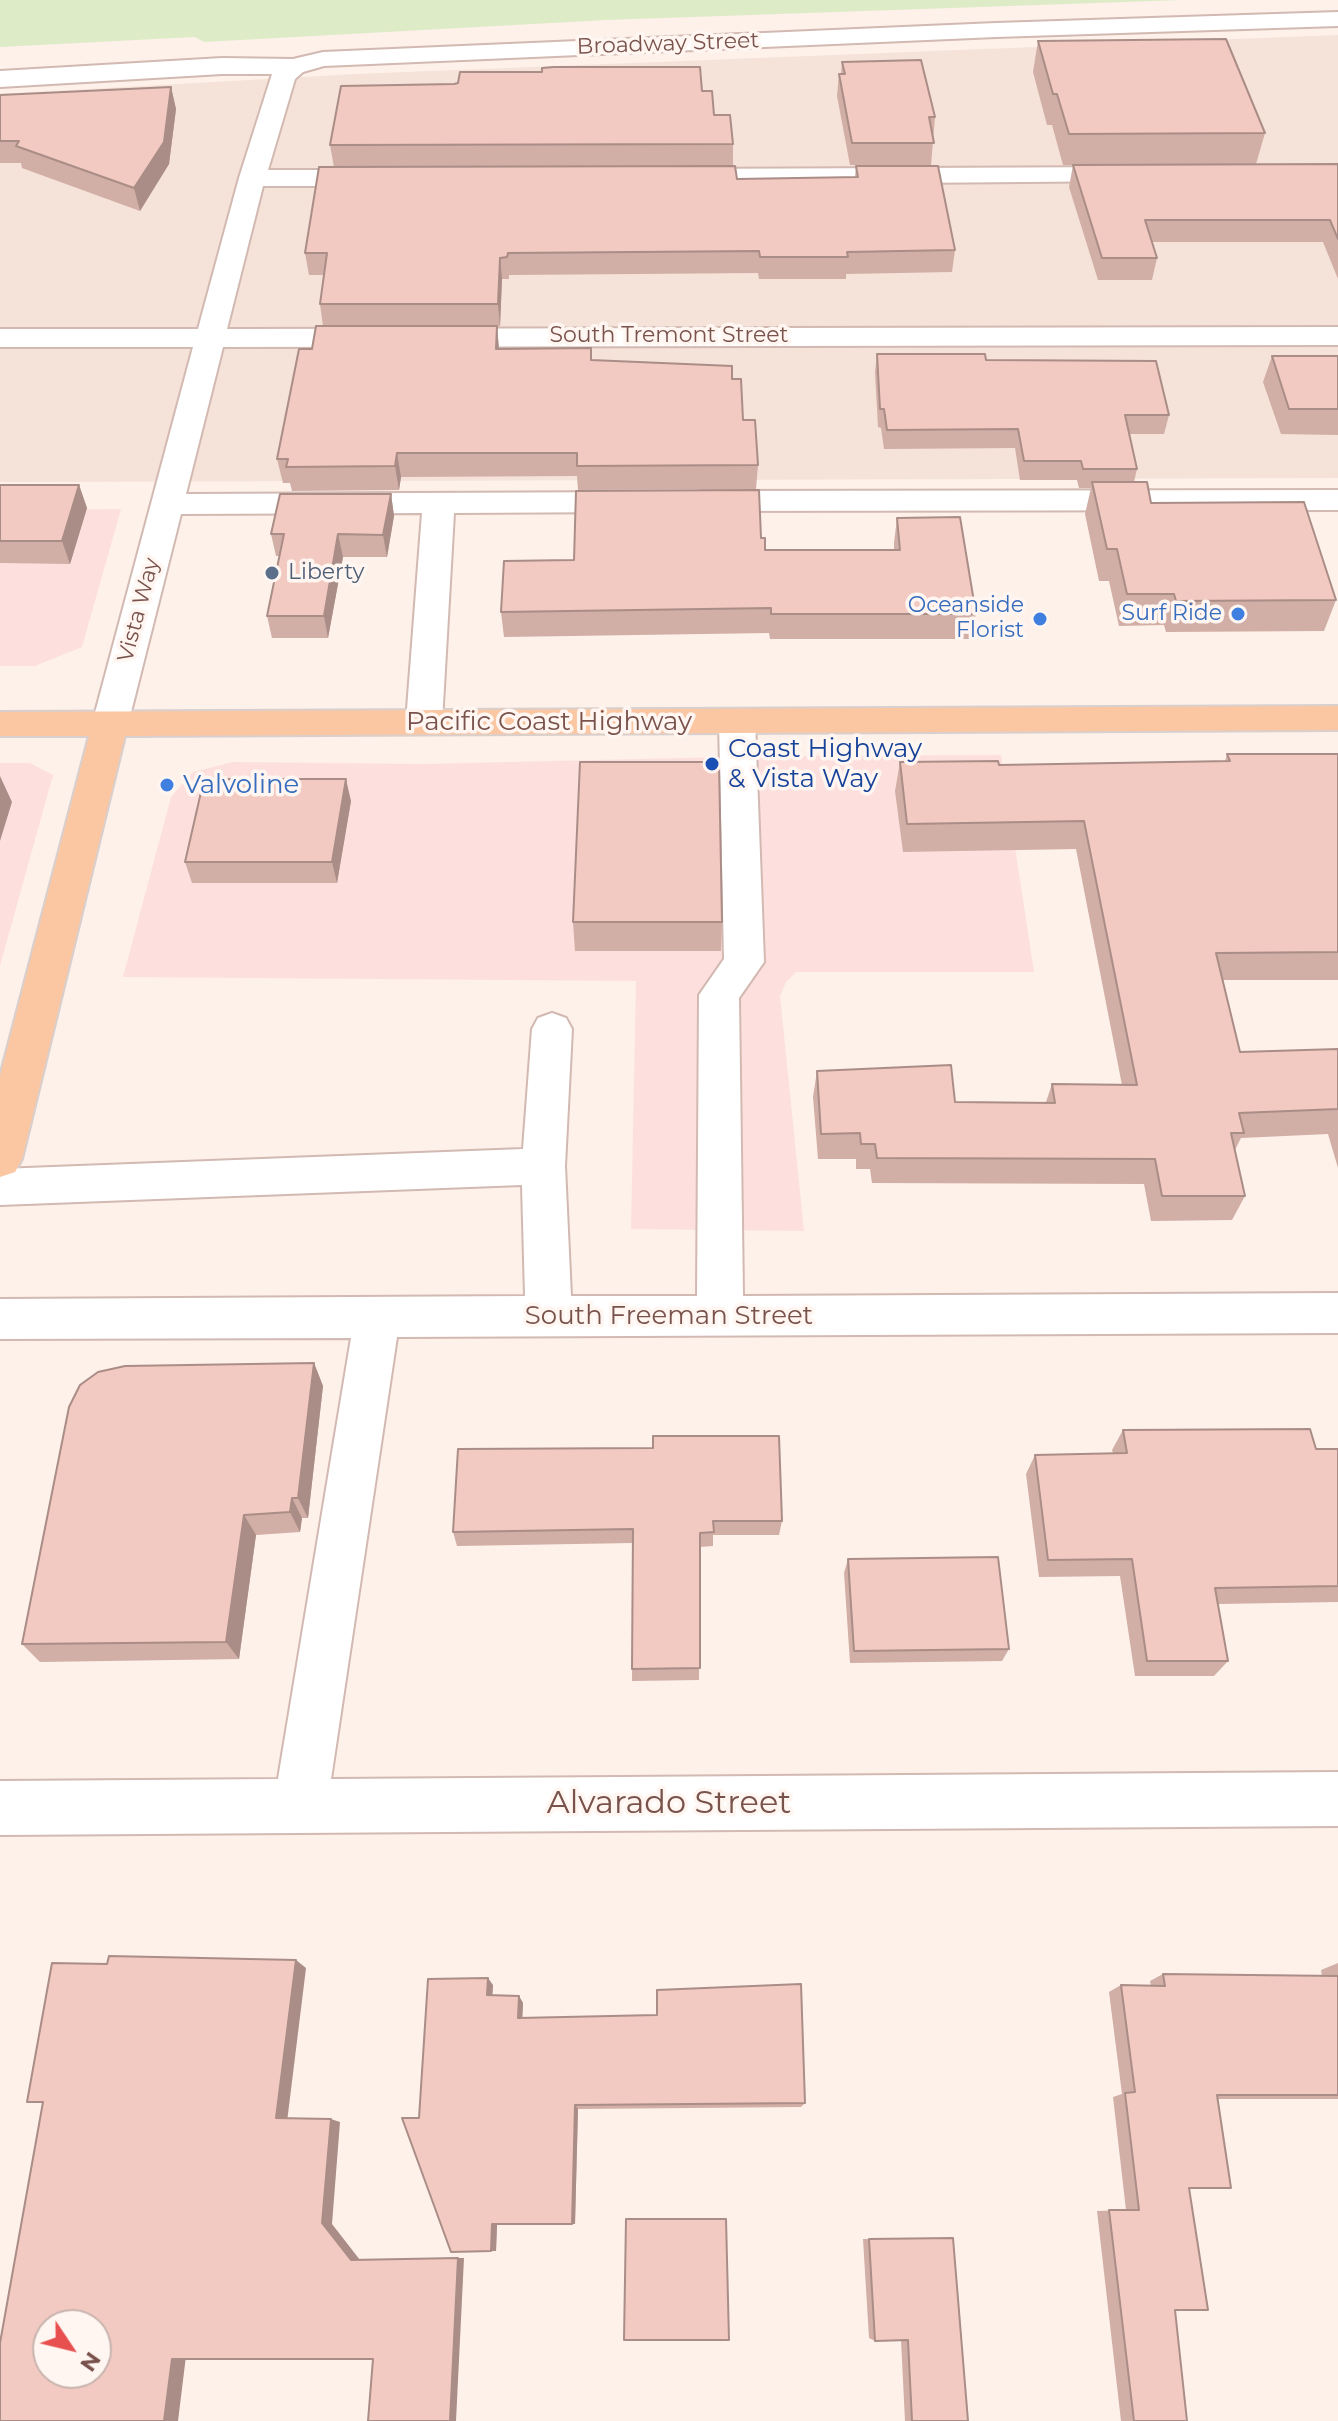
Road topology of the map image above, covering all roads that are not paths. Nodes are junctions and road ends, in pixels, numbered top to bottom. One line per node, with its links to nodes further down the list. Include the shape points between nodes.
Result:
1 (1338, 19): 2 (street, Broadway Street, via 323,59)
2 (294, 67): 3 (street, Broadway Street); 6 (street, Vista Way, via 283,76)
3 (0, 79)
4 (1162, 175): 5 (street)
5 (651, 177)
6 (252, 178): 7 (street); 9 (street, Vista Way)
7 (396, 178)
8 (1338, 336): 9 (street, South Tremont Street)
9 (210, 337): 10 (street, South Tremont Street); 13 (street, Vista Way)
10 (0, 338)
11 (1338, 500): 12 (street)
12 (439, 502): 13 (street); 16 (street)
13 (167, 504): 18 (street, Vista Way)
14 (1338, 718): 15 (main road, Pacific Coast Highway)
15 (737, 721): 16 (main road, Pacific Coast Highway); 24 (street, via 744,962 719,995)
16 (424, 722): 18 (main road, Pacific Coast Highway)
17 (0, 724): 18 (main road, Pacific Coast Highway)
18 (110, 724): 20 (main road, Vista Way)
19 (552, 1029): 21 (street)
20 (0, 1159)
21 (543, 1166): 22 (street); 26 (street)
22 (0, 1187)
23 (1338, 1313): 24 (street, South Freeman Street)
24 (720, 1316): 26 (street, South Freeman Street)
25 (377, 1317): 26 (street, South Freeman Street); 27 (street, South Freeman Street); 29 (street)
26 (549, 1317)
27 (0, 1319)
28 (1338, 1799): 29 (street, Alvarado Street)
29 (300, 1806): 30 (street, Alvarado Street)
30 (0, 1808)

